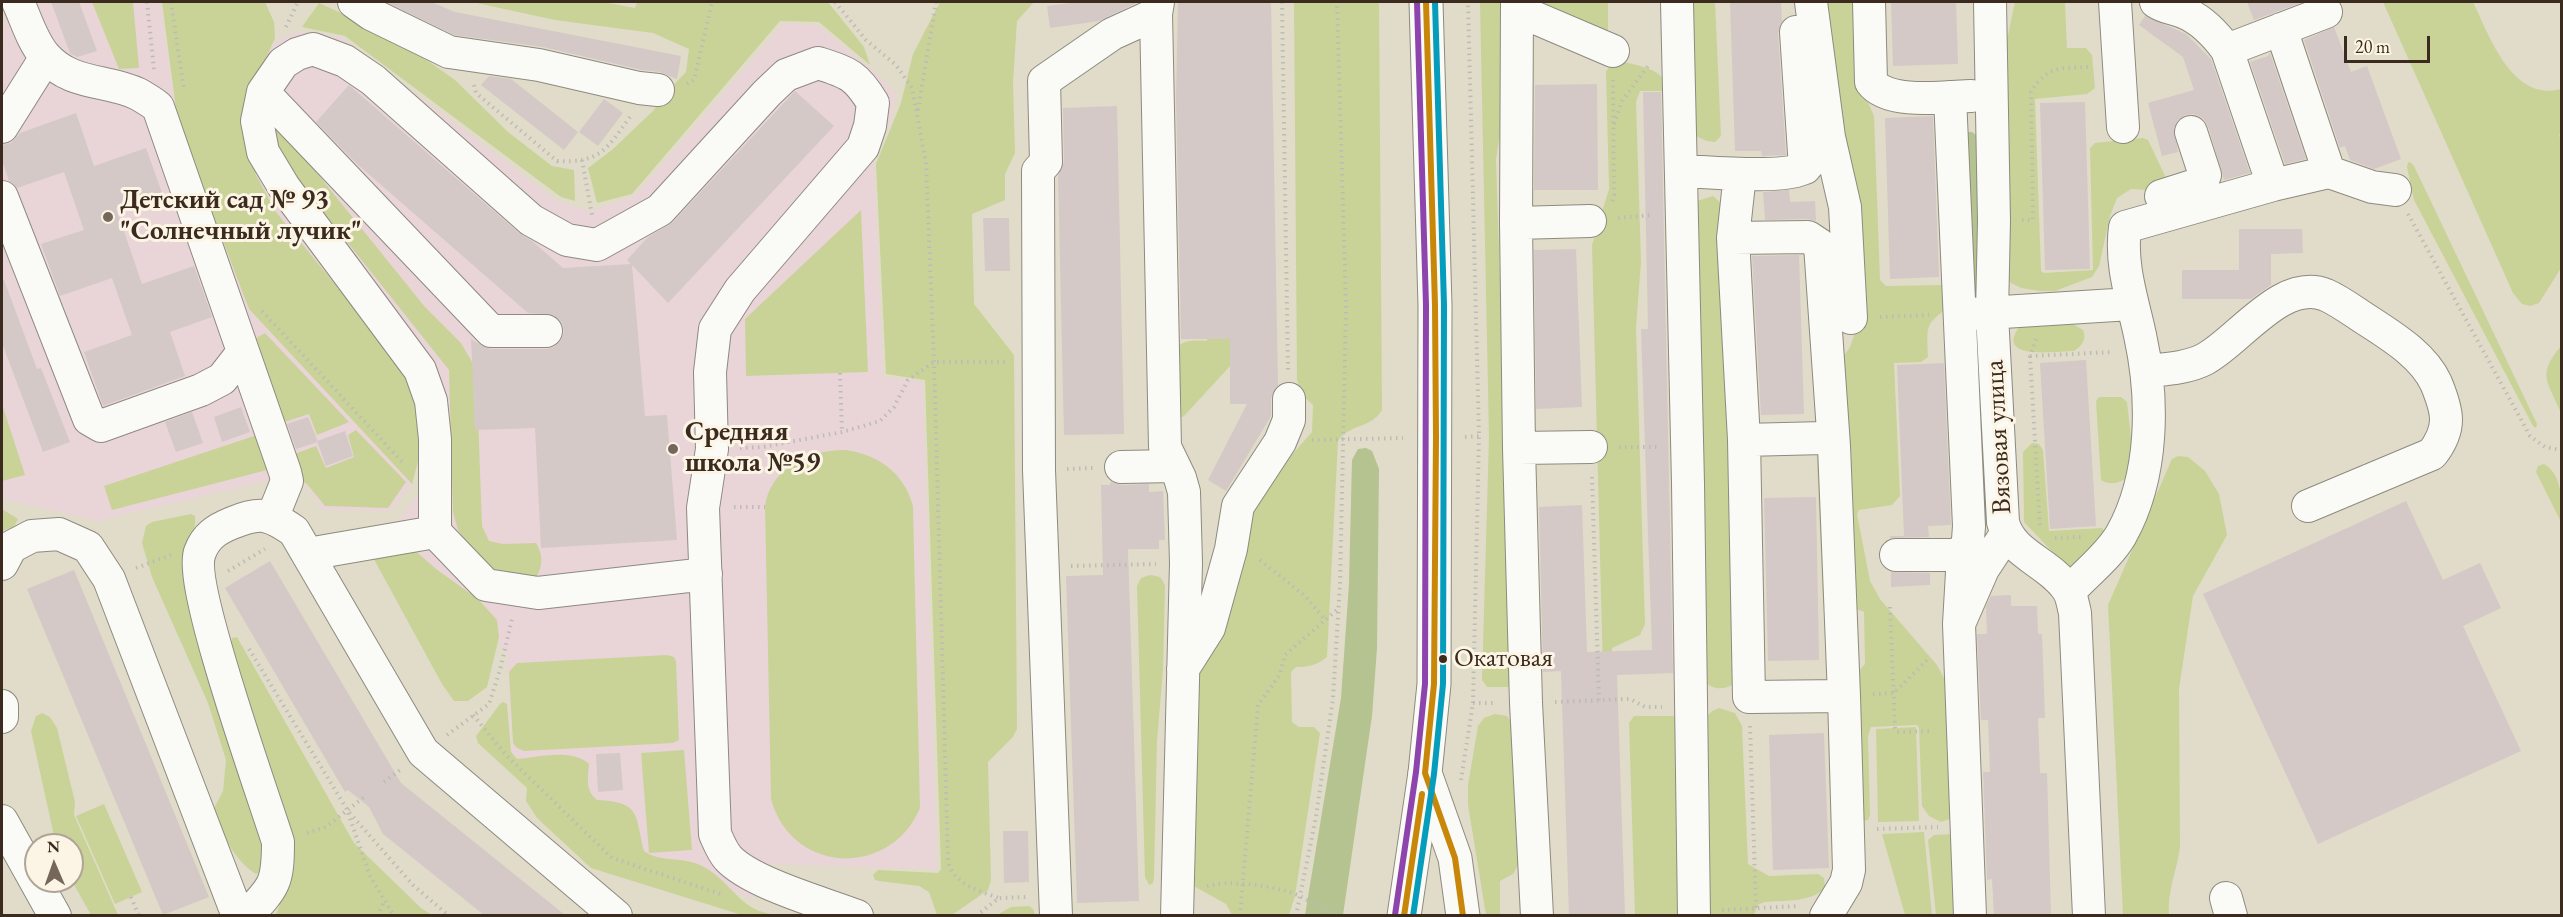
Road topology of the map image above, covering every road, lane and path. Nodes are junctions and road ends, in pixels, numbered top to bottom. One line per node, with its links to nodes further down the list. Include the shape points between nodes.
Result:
1 (18, 2): 26 (street)
2 (147, 2): 34 (path)
3 (171, 2): 34 (path)
4 (354, 2): 27 (street, via 449,52)
5 (712, 2): 30 (path, via 694,80 679,90)
6 (835, 2): 35 (path, via 866,40 896,65 912,88)
7 (936, 2): 35 (path)
8 (1282, 2): 68 (path)
9 (1337, 2): 72 (path, via 1346,307)
10 (1426, 2): 122 (main road, via 1436,448 1434,684)
11 (1468, 2): 123 (path, via 1479,436 1473,703)
12 (1677, 2): 42 (street)
13 (1794, 2): 41 (street)
14 (1812, 2): 39 (street)
15 (1869, 2): 33 (street, via 1871,82 1875,88 1904,97)
16 (1990, 2): 32 (street, Вязовая улица)
17 (2115, 2): 29 (street)
18 (2214, 2): 20 (street)
19 (1517, 6): 25 (street); 51 (street)
20 (2170, 7): 24 (street, via 2214,33)
21 (1157, 8): 64 (street, via 1044,81 1046,162 1038,171); 80 (street, via 1165,447)
22 (2326, 12): 23 (street)
23 (2281, 29): 24 (street); 43 (street)
24 (2227, 50): 45 (street)
25 (1612, 51): 36 (path)
26 (46, 57): 34 (street, via 66,73 88,81); 37 (street)
27 (480, 57): 30 (street, via 539,65); 40 (path, via 474,83 476,93 557,160)
28 (1650, 63): 36 (path, via 1622,101)
29 (2119, 65): 38 (street); 50 (path, via 2050,71 2031,92)
30 (649, 89): 40 (path, via 605,151)
31 (262, 92): 54 (street, via 283,63 297,54 313,50 345,61 373,80 531,220 567,240); 61 (street, via 491,331); 87 (street, via 256,121 263,152 284,187 420,370 431,401 435,440)
32 (1991, 96): 33 (street); 58 (street, Вязовая улица)
33 (1950, 97): 59 (street)
34 (171, 100): 62 (street)
35 (917, 114): 66 (path, via 926,163)
36 (1613, 126): 49 (path, via 1614,195)
37 (2, 127)
38 (2123, 127)
39 (1829, 137): 41 (street); 60 (street, via 1845,207)
40 (582, 160): 54 (path)
41 (1805, 168): 44 (street)
42 (1682, 171): 44 (street); 77 (street)
43 (2329, 172): 45 (street); 46 (street, via 2372,187)
44 (1740, 174): 53 (street)
45 (2273, 185): 48 (street)
46 (2395, 190): 79 (path, via 2530,436 2546,447)
47 (2, 197): 62 (street, via 89,420 101,426 201,390 222,380)
48 (2222, 200): 52 (street); 52 (street, via 2195,130 2205,175 2202,183 2153,198)
49 (1601, 212): 51 (street)
50 (2033, 220)
51 (1516, 223): 78 (street)
52 (2125, 227): 55 (street, via 2124,257)
53 (1733, 238): 73 (street); 74 (street, via 1808,237 1820,245)
54 (597, 245): 101 (street, via 660,210 786,75 818,63 840,70 860,82 873,103 863,147 740,290 715,329 710,372 712,449 703,508)
55 (2131, 304): 57 (street); 65 (street)
56 (258, 307): 82 (path)
57 (2047, 310): 58 (street); 63 (path)
58 (1992, 314): 59 (street); 88 (street, Вязовая улица)
59 (1958, 315): 96 (street, via 1969,526)
60 (1851, 318)
61 (546, 331)
62 (243, 352): 85 (street, via 287,480)
63 (2030, 356): 65 (path); 86 (path)
64 (1039, 361): 66 (path); 83 (street)
65 (2145, 361): 84 (street, via 2182,367 2206,358 2280,300 2302,293 2324,295 2398,340 2431,371 2446,416 2444,438 2432,454); 89 (street, via 2147,445 2139,496)
66 (934, 362): 69 (path, via 908,380 894,407 880,421); 135 (path, via 948,861 950,870 968,886)
67 (840, 373): 69 (path)
68 (1289, 399): 92 (street, via 1289,420 1280,442 1239,506)
69 (842, 432): 75 (path)
70 (1387, 438): 72 (path)
71 (1314, 439): 72 (path)
72 (1345, 439): 106 (path)
73 (1744, 440): 74 (street, via 1824,438); 113 (street)
74 (1834, 446): 112 (street)
75 (763, 447)
76 (1591, 447): 77 (path); 78 (street); 115 (path)
77 (1687, 447): 157 (street)
78 (1520, 448): 116 (street)
79 (2561, 450)
80 (1174, 466): 81 (street); 97 (street, via 1184,492)
81 (1121, 467): 83 (path)
82 (409, 470)
83 (1039, 470): 100 (street)
84 (2308, 506)
85 (273, 516): 93 (street, via 294,531); 142 (street, via 256,515 213,530 199,554 201,592 213,637 278,842 278,875 266,896)
86 (2041, 531)
87 (435, 532): 93 (street); 103 (street, via 486,585)
88 (2006, 534): 104 (street, Вязовая улица); 108 (street, via 1983,569)
89 (2120, 536): 90 (path); 104 (street)
90 (2048, 538)
91 (268, 548): 102 (path)
92 (1231, 549): 107 (path, via 1258,559 1305,596); 110 (street, via 1209,628)
93 (308, 554): 121 (street)
94 (173, 555): 99 (path)
95 (1896, 555): 96 (street)
96 (1963, 555): 108 (street)
97 (1186, 563): 100 (path); 110 (street)
98 (2, 564): 141 (street, via 11,547 32,536 60,534 88,547 109,579)
99 (146, 564)
100 (1043, 567): 149 (street)
101 (706, 574): 103 (street); 147 (street, via 715,834 721,849 730,860 761,879)
102 (221, 575)
103 (518, 592): 118 (path, via 489,704)
104 (2069, 592): 159 (street, via 2075,613)
105 (1890, 607): 111 (path)
106 (1338, 608): 107 (path); 136 (path, via 1333,698)
107 (1324, 620): 131 (path, via 1285,655 1279,676 1258,705)
108 (1959, 624): 111 (path); 158 (street)
109 (248, 647): 125 (path)
110 (1182, 669): 150 (street)
111 (1894, 693): 120 (path, via 1897,732)
112 (1844, 696): 113 (street); 138 (street, via 1849,870)
113 (1749, 697): 138 (path, via 1756,908)
114 (1630, 699): 115 (path)
115 (1599, 700): 116 (path)
116 (1526, 703): 156 (street)
117 (2, 706): 119 (street)
118 (473, 715): 121 (path); 134 (path, via 507,756 612,858)
119 (2, 717)
120 (1916, 732)
121 (423, 752): 146 (street)
122 (1425, 773): 154 (main road); 155 (main road, via 1455,858)
123 (1460, 786)
124 (364, 797): 125 (path)
125 (348, 811): 127 (path); 137 (path, via 370,876); 145 (path, via 413,885)
126 (2, 821): 139 (street)
127 (326, 828)
128 (1922, 828): 129 (path)
129 (1876, 829)
130 (1220, 882): 131 (path)
131 (1242, 885): 136 (path, via 1287,891); 151 (path)
132 (131, 897): 140 (path)
133 (1029, 897): 135 (path)
134 (731, 898)
135 (999, 898): 148 (path)
136 (1301, 899): 152 (path); 153 (path)
137 (385, 900): 143 (path); 144 (path)
138 (1835, 912)
139 (55, 915)
140 (139, 915)
141 (238, 915)
142 (246, 915)
143 (377, 915)
144 (394, 915)
145 (448, 915)
146 (616, 915)
147 (856, 915)
148 (976, 915)
149 (1056, 915)
150 (1177, 915)
151 (1240, 915)
152 (1296, 915)
153 (1341, 915)
154 (1404, 915)
155 (1463, 915)
156 (1537, 915)
157 (1694, 915)
158 (1970, 915)
159 (2089, 915)

